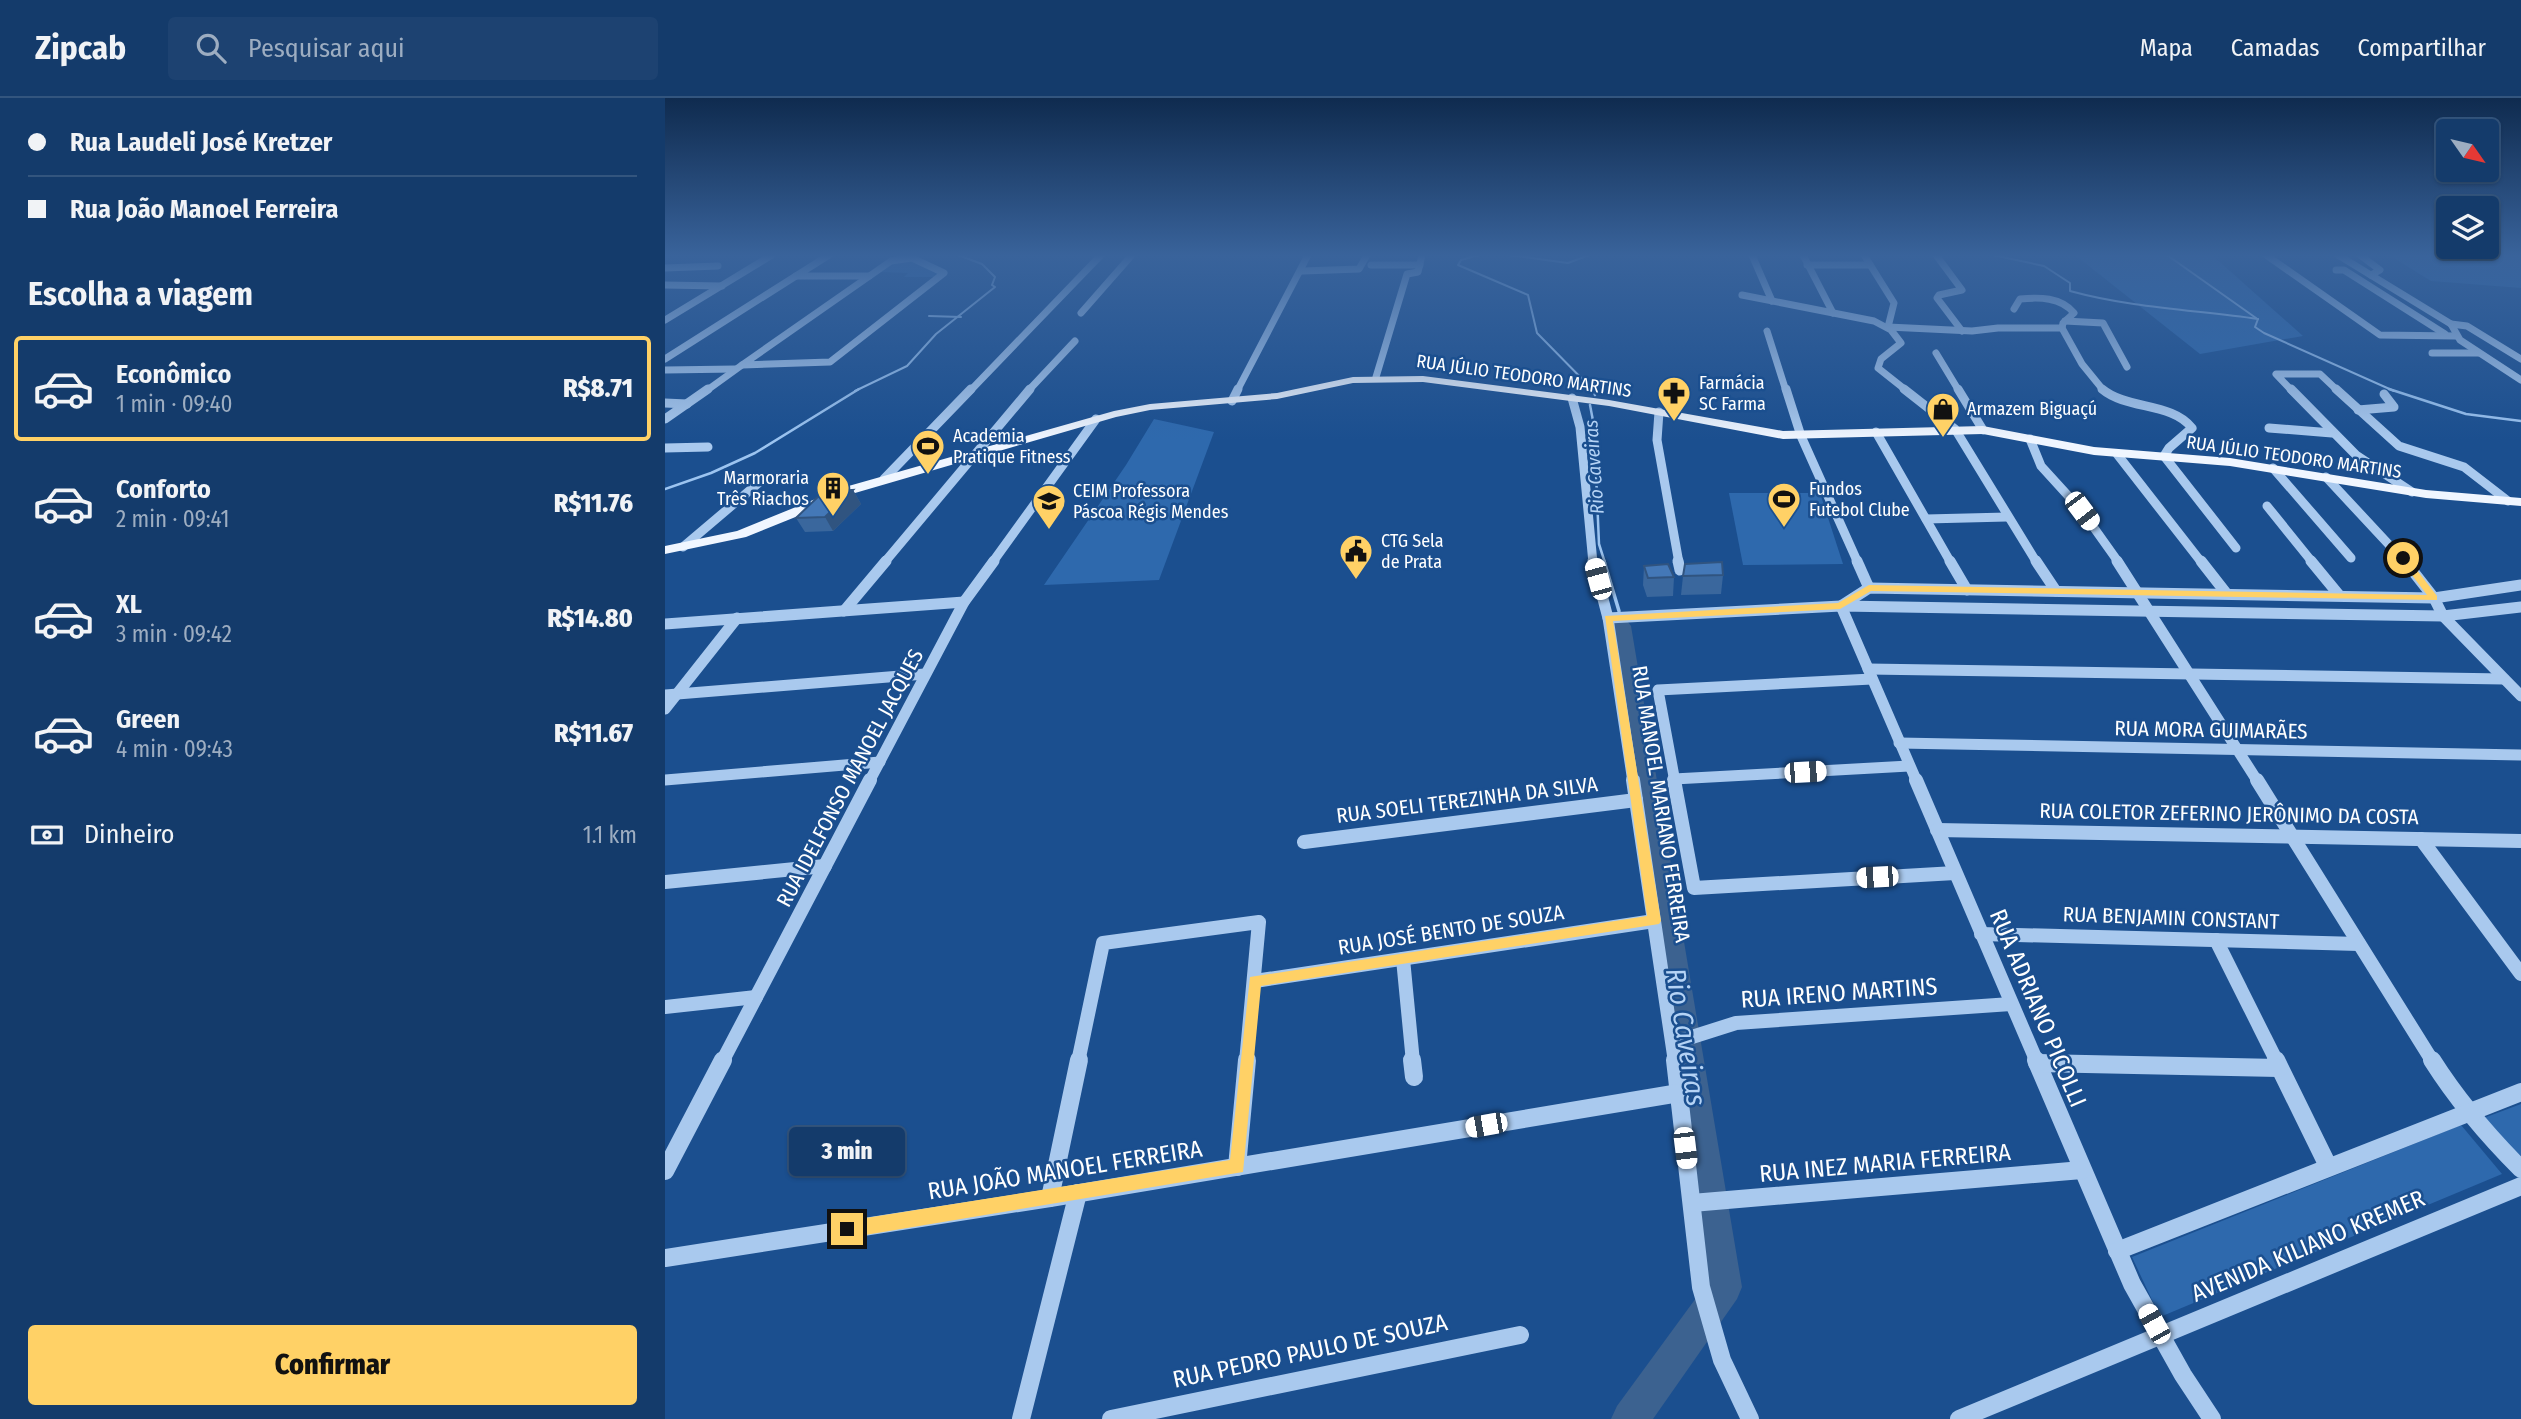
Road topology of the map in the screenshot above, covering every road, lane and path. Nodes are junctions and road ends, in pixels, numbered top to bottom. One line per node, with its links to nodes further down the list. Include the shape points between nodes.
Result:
1 (732, 317): 25 (street)
2 (810, 317): 27 (street)
3 (889, 317): 27 (street, via 830,362)
4 (1041, 317): 55 (street)
5 (1277, 317): 34 (street)
6 (1394, 317): 30 (street)
7 (1851, 317): 16 (street)
8 (1891, 317): 16 (street)
9 (1951, 317): 18 (street)
10 (2070, 317): 15 (street)
11 (2354, 317): 19 (street, via 2380,335)
12 (2416, 317): 19 (street)
13 (2439, 317): 14 (street)
14 (2451, 324): 20 (street); 26 (street, via 2467,326)
15 (2064, 325): 18 (street); 28 (street, via 2103,324); 52 (street, via 2091,377 2109,395 2129,405 2181,417 2192,426)
16 (1888, 327): 18 (street); 42 (street, via 1901,343 1881,359 1878,368)
17 (1767, 331): 46 (street)
18 (1962, 331)
19 (2445, 335): 20 (street)
20 (2456, 336): 24 (street)
21 (1075, 341): 50 (street)
22 (1936, 353): 43 (street)
23 (2433, 353): 24 (street)
24 (2479, 353): 31 (street)
25 (665, 359)
26 (2521, 359)
27 (738, 367): 29 (street); 36 (street)
28 (2127, 367)
29 (665, 370)
30 (1376, 377): 33 (main road, RUA JÚLIO TEODORO MARTINS); 34 (main road, RUA JÚLIO TEODORO MARTINS)
31 (2521, 380)
32 (2384, 394): 37 (street, via 2394,407)
33 (1572, 398): 38 (main road, RUA JÚLIO TEODORO MARTINS); 82 (street, RUA MANOEL MARIANO FERREIRA, via 1580,427 1590,550)
34 (1232, 401): 40 (main road, RUA JÚLIO TEODORO MARTINS, via 1150,407)
35 (665, 403): 36 (street)
36 (687, 404): 39 (street)
37 (2358, 410): 45 (street, via 2320,374 2276,374); 58 (street, via 2391,440 2464,467)
38 (1659, 412): 46 (main road, RUA JÚLIO TEODORO MARTINS); 66 (street, via 1657,440)
39 (665, 419)
40 (1096, 419): 50 (main road, RUA JÚLIO TEODORO MARTINS); 75 (street, RUA IDELFONSO MANOEL JACQUES)
41 (2269, 428): 45 (street)
42 (1955, 429): 43 (main road, RUA JÚLIO TEODORO MARTINS); 44 (main road, RUA JÚLIO TEODORO MARTINS); 60 (street)
43 (1983, 430): 47 (main road, RUA JÚLIO TEODORO MARTINS)
44 (1876, 432): 46 (main road, RUA JÚLIO TEODORO MARTINS); 61 (street)
45 (2332, 433): 57 (street, via 2363,461)
46 (1801, 436): 68 (street)
47 (2030, 439): 51 (main road, RUA JÚLIO TEODORO MARTINS); 71 (street, via 2041,466 2082,511)
48 (708, 447): 49 (street)
49 (665, 448)
50 (976, 453): 55 (main road, RUA JÚLIO TEODORO MARTINS); 78 (street)
51 (2117, 454): 52 (main road, RUA JÚLIO TEODORO MARTINS); 72 (street)
52 (2164, 457): 53 (main road, RUA JÚLIO TEODORO MARTINS); 63 (street)
53 (2273, 468): 54 (main road, RUA JÚLIO TEODORO MARTINS); 65 (street)
54 (2326, 477): 57 (main road, RUA JÚLIO TEODORO MARTINS); 74 (street, via 2403,558)
55 (884, 479): 62 (main road, RUA JÚLIO TEODORO MARTINS, via 741,534)
56 (762, 480): 62 (street)
57 (2412, 492): 58 (main road, RUA JÚLIO TEODORO MARTINS)
58 (2514, 502)
59 (2267, 506): 73 (street)
60 (2007, 517): 61 (street); 70 (street)
61 (1926, 519): 69 (street)
62 (683, 547): 64 (main road, RUA JÚLIO TEODORO MARTINS)
63 (2236, 548)
64 (665, 550)
65 (2351, 558)
66 (1680, 570)
67 (2521, 585): 74 (street)
68 (1869, 588): 69 (street); 76 (street)
69 (1967, 590): 70 (street)
70 (2056, 591): 71 (street)
71 (2139, 592): 72 (street); 79 (street)
72 (2226, 593): 73 (street)
73 (2339, 594): 74 (street)
74 (2434, 598): 80 (street)
75 (964, 602): 78 (street); 84 (street, RUA IDELFONSO MANOEL JACQUES)
76 (1840, 606): 79 (street); 82 (street); 85 (street, RUA ADRIANO PICOLLI)
77 (2521, 607): 80 (street)
78 (844, 611): 81 (street)
79 (2152, 612): 80 (street); 86 (street)
80 (2443, 616): 87 (street)
81 (737, 618): 83 (street); 88 (street)
82 (1608, 618): 98 (street, RUA MANOEL MARIANO FERREIRA)
83 (665, 624)
84 (925, 674): 88 (street); 94 (street, RUA IDELFONSO MANOEL JACQUES)
85 (1870, 674): 86 (street); 91 (street, RUA ADRIANO PICOLLI); 96 (street, via 1658,690)
86 (2191, 674): 87 (street); 92 (street)
87 (2504, 679): 89 (street)
88 (671, 695): 90 (street)
89 (2521, 696)
90 (665, 709)
91 (1899, 743): 92 (street, RUA MORA GUIMARÃES); 95 (street, RUA ADRIANO PICOLLI)
92 (2238, 750): 93 (street, RUA MORA GUIMARÃES); 100 (street)
93 (2521, 755)
94 (880, 761): 97 (street); 104 (street, RUA IDELFONSO MANOEL JACQUES)
95 (1909, 766): 96 (street); 99 (street, RUA ADRIANO PICOLLI)
96 (1674, 779): 105 (street, via 1695,888)
97 (665, 780)
98 (1636, 800): 103 (street, RUA SOELI TEREZINHA DA SILVA); 107 (street, RUA MANOEL MARIANO FERREIRA)
99 (1937, 830): 100 (street, RUA COLETOR ZEFERINO JERÔNIMO DA COSTA); 105 (street, RUA ADRIANO PICOLLI)
100 (2292, 837): 101 (street, RUA COLETOR ZEFERINO JERÔNIMO DA COSTA); 110 (street)
101 (2421, 839): 102 (street, RUA COLETOR ZEFERINO JERÔNIMO DA COSTA); 112 (street)
102 (2521, 841)
103 (1304, 842)
104 (825, 866): 106 (street); 114 (street, RUA IDELFONSO MANOEL JACQUES)
105 (1955, 873): 108 (street, RUA ADRIANO PICOLLI)
106 (665, 882)
107 (1654, 921): 111 (street, RUA JOSÉ BENTO DE SOUZA); 117 (street, RUA MANOEL MARIANO FERREIRA)
108 (1981, 934): 109 (street, RUA BENJAMIN CONSTANT); 115 (street, RUA ADRIANO PICOLLI)
109 (2216, 940): 110 (street, RUA BENJAMIN CONSTANT); 119 (street)
110 (2359, 944): 123 (street)
111 (1403, 958): 113 (street, RUA JOSÉ BENTO DE SOUZA); 120 (street)
112 (2521, 974)
113 (1255, 981): 126 (street); 131 (street, via 1259,922 1103,943)
114 (756, 997): 116 (street); 124 (street, RUA IDELFONSO MANOEL JACQUES)
115 (2011, 1004): 117 (street, RUA IRENO MARTINS, via 1752,1021); 118 (street, RUA ADRIANO PICOLLI)
116 (665, 1007)
117 (1674, 1042): 122 (street, RUA MANOEL MARIANO FERREIRA)
118 (2036, 1063): 119 (street); 128 (street, RUA ADRIANO PICOLLI)
119 (2279, 1068): 125 (street)
120 (1414, 1077)
121 (2521, 1092): 123 (street)
122 (1679, 1093): 126 (street, RUA JOÃO MANOEL FERREIRA); 133 (street, RUA MANOEL MARIANO FERREIRA)
123 (2467, 1112): 125 (street); 127 (street)
124 (666, 1166)
125 (2328, 1166): 134 (street)
126 (1237, 1167): 130 (street, RUA JOÃO MANOEL FERREIRA)
127 (2521, 1169)
128 (2083, 1170): 132 (street, RUA INEZ MARIA FERREIRA); 134 (street, RUA ADRIANO PICOLLI)
129 (2521, 1186): 137 (street, AVENIDA KILIANO KREMER)
130 (1078, 1194): 131 (street, RUA JOÃO MANOEL FERREIRA); 138 (street)
131 (1050, 1198): 135 (street, RUA JOÃO MANOEL FERREIRA)
132 (1731, 1201): 133 (street, RUA INEZ MARIA FERREIRA)
133 (1695, 1203): 140 (street, RUA MANOEL MARIANO FERREIRA, via 1701,1287 1722,1360)
134 (2117, 1251): 137 (street, RUA ADRIANO PICOLLI)
135 (665, 1258)
136 (1520, 1335): 139 (street, RUA PEDRO PAULO DE SOUZA)
137 (2161, 1336): 141 (street, AVENIDA KILIANO KREMER); 142 (street, RUA ADRIANO PICOLLI)
138 (1021, 1419)
139 (1111, 1419)
140 (1750, 1419)
141 (1959, 1419)
142 (2212, 1419)

